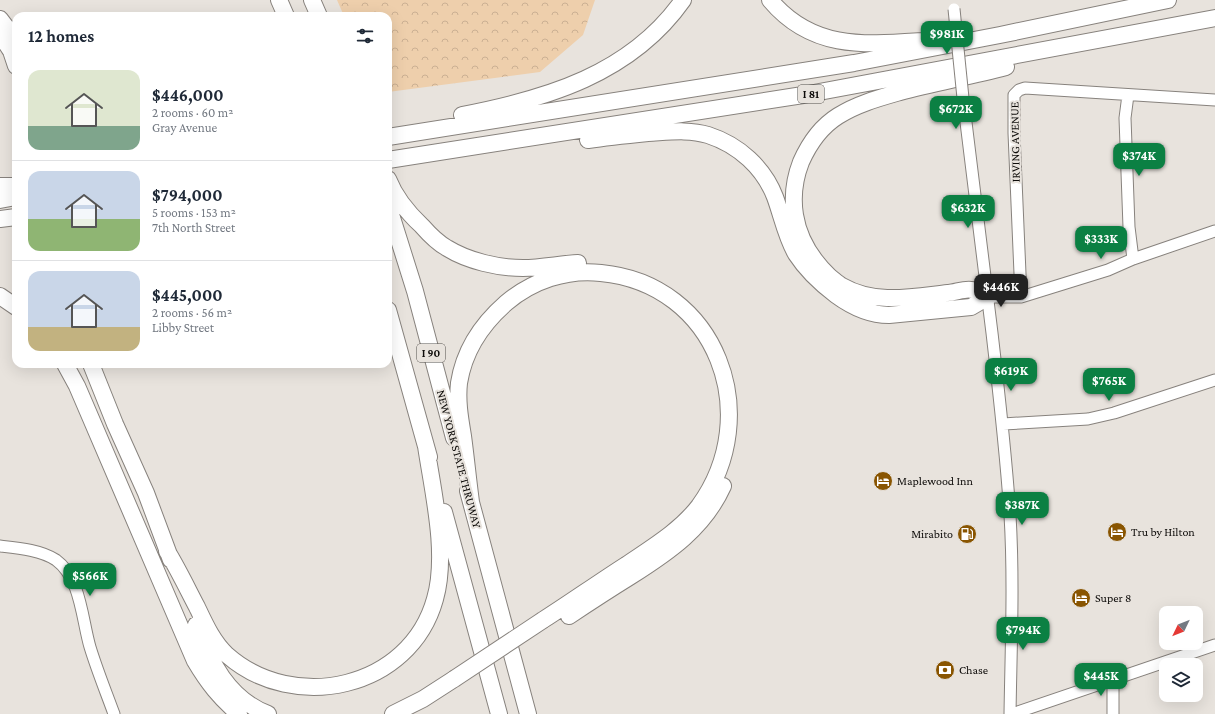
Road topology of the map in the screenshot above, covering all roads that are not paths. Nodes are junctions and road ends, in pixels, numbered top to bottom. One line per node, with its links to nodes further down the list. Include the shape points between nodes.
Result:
1 (279, 0): 7 (highway)
2 (312, 0): 8 (highway)
3 (682, 0): 18 (highway, via 655,33 620,60 592,77 554,92 498,108 456,116)
4 (770, 0): 13 (highway, via 794,23 809,32 834,40 860,44)
5 (1168, 0): 13 (highway, I 81)
6 (954, 4): 33 (street, bridge)
7 (284, 12)
8 (317, 12)
9 (1215, 18): 11 (highway, I 81)
10 (0, 19): 14 (highway)
11 (1185, 24): 20 (highway, I 81, via 804,95); 33 (highway, via 875,99 837,116 814,139 803,157 795,178 794,209 797,228 809,254 822,269 841,286 875,298 896,299 970,289)
12 (0, 34): 15 (highway)
13 (1000, 34): 19 (highway, I 81, via 854,63)
14 (12, 35)
15 (12, 56)
16 (1128, 95): 17 (street, IRVING AVENUE); 31 (street, via 1126,126 1129,227); 34 (street, IRVING AVENUE, via 1025,88 1014,95)
17 (1215, 100)
18 (392, 137)
19 (392, 137)
20 (436, 153): 21 (highway, I 81); 33 (highway, via 470,154 678,131 708,135 748,157 766,178 796,254 812,275 846,302 881,315 889,315 971,307)
21 (395, 159)
22 (0, 186): 23 (highway)
23 (12, 186)
24 (392, 188): 49 (highway, via 410,214 431,235 447,248 477,262 524,268 594,261 618,264 662,280 684,295 704,315 729,358 738,401 736,450 730,472 706,515 679,544 662,556)
25 (12, 198): 26 (highway)
26 (0, 200)
27 (392, 217): 46 (highway, NEW YORK STATE THRUWAY / I 90, via 415,291)
28 (12, 218): 29 (highway)
29 (0, 219)
30 (1215, 232): 31 (street)
31 (1133, 259): 34 (street, via 1108,270)
32 (0, 296): 35 (highway)
33 (988, 297): 34 (street); 43 (street)
34 (1021, 297)
35 (12, 304)
36 (392, 324): 45 (highway, I 90)
37 (67, 368): 44 (highway)
38 (77, 368): 44 (highway, via 87,392)
39 (88, 368): 42 (highway)
40 (93, 368): 42 (highway)
41 (1215, 380): 43 (street, via 1088,419)
42 (115, 424): 48 (highway, via 146,494)
43 (1003, 424): 60 (street, via 1011,546)
44 (97, 433): 54 (highway, via 196,661 208,682)
45 (426, 446): 48 (highway, via 440,543 439,580 435,600 416,639 398,659 376,674 352,685 307,689 288,687 240,667 226,655 210,635); 58 (highway, I 90)
46 (471, 502): 49 (highway, via 458,410 459,384 464,362 472,344 485,324 516,295 537,282 561,275 585,271 612,274 635,279 658,289 679,304 696,321 710,340 718,359 728,399 726,447 708,492 698,508 660,542); 59 (highway, NEW YORK STATE THRUWAY / I 90)
47 (0, 546): 53 (street, via 46,555 56,560 72,579 90,646)
48 (167, 551): 55 (highway, via 214,666 226,684 241,698)
49 (546, 624): 52 (highway, bridge)
50 (1215, 645): 51 (street)
51 (1113, 680): 60 (street); 61 (street)
52 (457, 683): 56 (highway); 57 (highway)
53 (114, 714)
54 (239, 714)
55 (268, 714)
56 (393, 714)
57 (419, 714)
58 (499, 714)
59 (528, 714)
60 (1011, 714)
61 (1113, 714)

